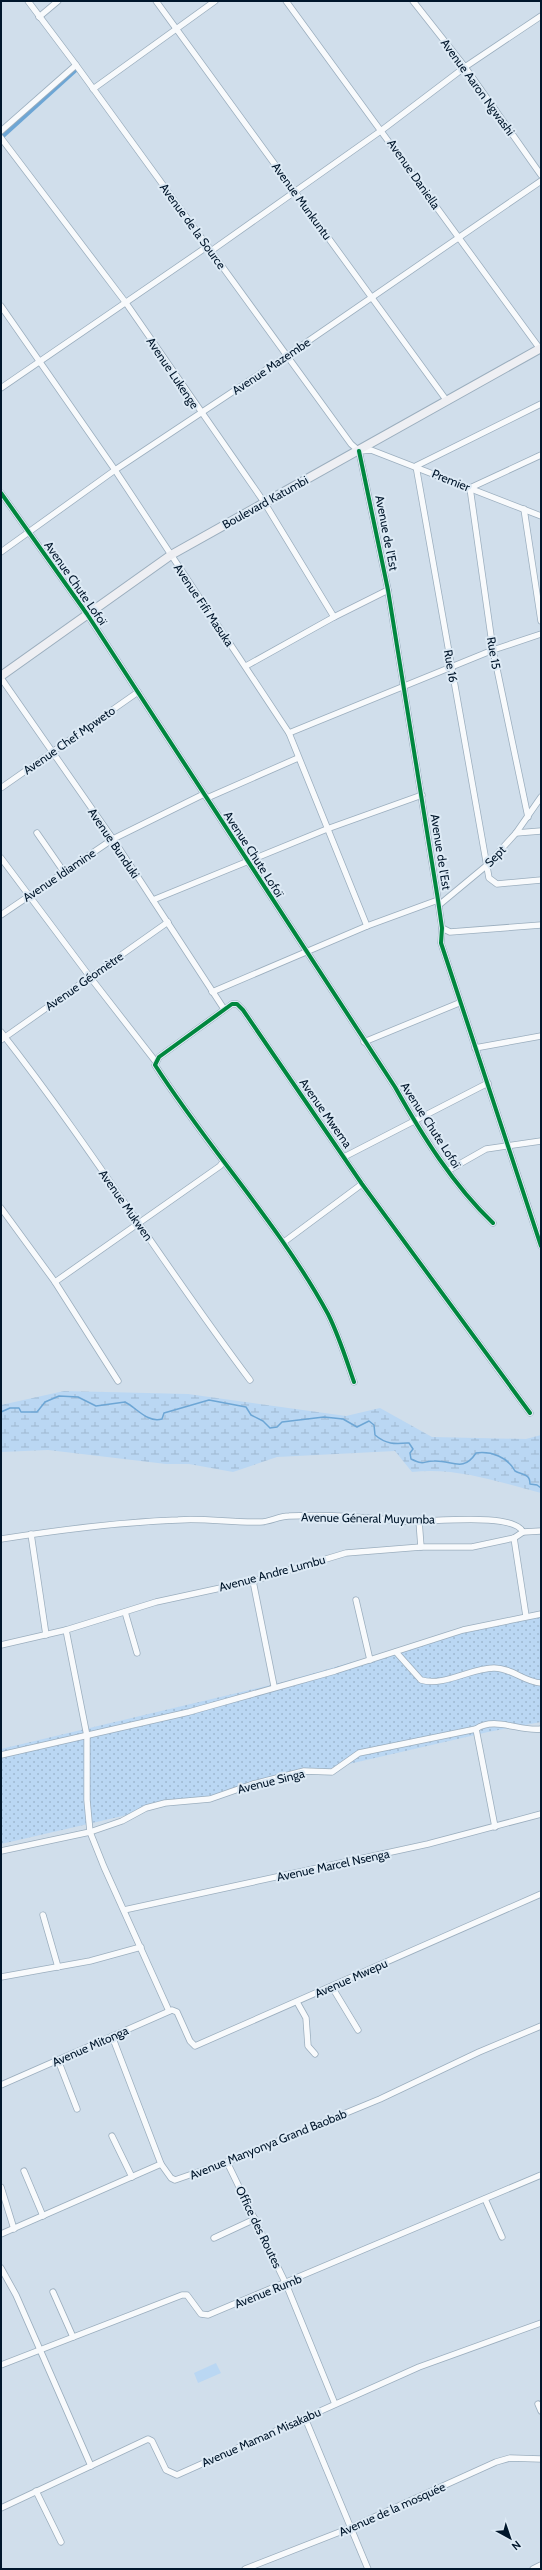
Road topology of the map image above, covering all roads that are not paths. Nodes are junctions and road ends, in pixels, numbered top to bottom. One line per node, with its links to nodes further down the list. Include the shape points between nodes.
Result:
1 (28, 1): 8 (street, Avenue de la Source)
2 (58, 1): 8 (street)
3 (156, 1): 9 (street, Avenue Munkuntu)
4 (216, 1): 9 (street)
5 (286, 1): 13 (street, Avenue Daniella)
6 (413, 1): 11 (street, Avenue Aaron Ngwashi)
7 (541, 16): 11 (street)
8 (39, 17): 10 (street, Avenue de la Source)
9 (176, 29): 12 (street); 18 (street, Avenue Munkuntu)
10 (76, 65): 12 (street, Avenue de la Source); 14 (street)
11 (465, 67): 13 (street); 16 (street, Avenue Aaron Ngwashi)
12 (93, 89): 20 (street, Avenue de la Source)
13 (382, 130): 18 (street); 19 (street, Avenue Daniella)
14 (1, 131)
15 (1, 138): 22 (street, Avenue Lukenge)
16 (541, 175)
17 (541, 181): 19 (street, Avenue Mazembe)
18 (294, 191): 20 (street); 21 (street, Avenue Munkuntu)
19 (458, 237): 21 (street, Avenue Mazembe); 24 (street, Avenue Daniella)
20 (209, 249): 22 (street); 25 (street, Avenue de la Source)
21 (372, 298): 25 (street, Avenue Mazembe); 28 (street, Avenue Munkuntu)
22 (126, 303): 26 (street); 30 (street, Avenue Lukenge)
23 (1, 306): 26 (street, Avenue Fifi Masuka)
24 (540, 349): 28 (street, Boulevard Katumbi)
25 (288, 355): 30 (street, Avenue Mazembe); 31 (street, Avenue de la Source, via 351,444)
26 (40, 361): 27 (street); 34 (street, Avenue Fifi Masuka)
27 (1, 388)
28 (447, 401): 31 (street, Boulevard Katumbi)
29 (541, 404): 33 (street)
30 (200, 413): 34 (street, Avenue Mazembe); 37 (street, Avenue Lukenge)
31 (359, 451): 33 (street, Premier, via 372,450); 37 (street, Boulevard Katumbi); 43 (street, Avenue de l'Est)
32 (541, 455): 35 (street)
33 (416, 466): 35 (street, Premier); 50 (street, Rue 16)
34 (115, 470): 40 (street, Avenue Mazembe); 42 (street, Avenue Fifi Masuka)
35 (470, 488): 38 (street, Premier); 48 (street, Rue 15)
36 (1, 492): 40 (street, Avenue Chute Lofoï)
37 (264, 502): 42 (street, Boulevard Katumbi); 45 (street, Avenue Lukenge)
38 (524, 509): 39 (street, Premier); 46 (street)
39 (539, 513)
40 (28, 532): 41 (street, Avenue Mazembe); 44 (street, Avenue Chute Lofoï)
41 (1, 552)
42 (171, 555): 44 (street, Boulevard Katumbi); 49 (street, Avenue Fifi Masuka)
43 (388, 590): 45 (street); 52 (street, Avenue de l'Est)
44 (87, 614): 51 (street, Boulevard Katumbi); 53 (street, Avenue Chute Lofoï)
45 (334, 616): 49 (street)
46 (541, 621)
47 (541, 634): 48 (street)
48 (493, 650): 50 (street); 61 (street, Rue 15)
49 (246, 666): 54 (street, Avenue Fifi Masuka)
50 (451, 669): 52 (street); 69 (street, Rue 16)
51 (1, 677): 55 (street, Avenue Bunduki)
52 (403, 687): 54 (street); 58 (street, Avenue de l'Est)
53 (138, 692): 55 (street, Avenue Chef Mpweto); 59 (street, Avenue Chute Lofoï)
54 (289, 733): 56 (street, Avenue Fifi Masuka)
55 (52, 752): 57 (street, Avenue Chef Mpweto); 66 (street, Avenue Bunduki)
56 (298, 758): 59 (street, Avenue Idiamine); 62 (street, Avenue Fifi Masuka)
57 (1, 788)
58 (422, 795): 62 (street); 74 (street, Avenue de l'Est)
59 (205, 796): 66 (street, Avenue Idiamine); 68 (street, Avenue Chute Lofoï)
60 (541, 797): 61 (street, Sept)
61 (528, 817): 65 (street, Sept)
62 (327, 829): 68 (street); 78 (street, Avenue Fifi Masuka)
63 (541, 831): 65 (street)
64 (37, 834): 70 (street)
65 (516, 834): 69 (street, Sept)
66 (113, 839): 70 (street, Avenue Idiamine); 73 (street, Avenue Bunduki)
67 (1, 858): 72 (street)
68 (248, 860): 73 (street); 80 (street, Avenue Chute Lofoï)
69 (486, 866): 71 (street, Rue 16, via 491,881 497,884); 74 (street, Sept)
70 (64, 872): 72 (street, Avenue Idiamine)
71 (541, 880)
72 (28, 896): 75 (street, Avenue Idiamine); 81 (street)
73 (153, 900): 76 (street, Avenue Bunduki)
74 (439, 902): 78 (street, Sept); 79 (street, Avenue de l'Est)
75 (1, 915)
76 (168, 922): 81 (street, Avenue Géomètre); 82 (street, Avenue Bunduki)
77 (541, 925): 79 (street, via 450,932)
78 (367, 926): 80 (street, Sept)
79 (442, 928): 83 (street, Avenue de l'Est, via 441,943)
80 (305, 953): 82 (street, Sept); 88 (street, Avenue Chute Lofoï)
81 (90, 978): 87 (street, Avenue Géomètre); 90 (street)
82 (212, 992): 84 (street, Avenue Bunduki)
83 (459, 1003): 88 (street); 89 (street, Avenue de l'Est)
84 (224, 1010): 90 (street); 95 (street, Avenue Mwema, via 234,1004 243,1010)
85 (1, 1032): 87 (street, Avenue Mukwen)
86 (541, 1036): 89 (street)
87 (3, 1038): 100 (street, Avenue Mukwen)
88 (364, 1042): 92 (street, Avenue Chute Lofoï)
89 (475, 1048): 91 (street, Avenue de l'Est)
90 (156, 1062): 96 (street, via 156,1067)
91 (488, 1083): 92 (street); 94 (street, Avenue de l'Est)
92 (415, 1122): 95 (street); 97 (street, Avenue Chute Lofoï)
93 (541, 1141): 94 (street)
94 (507, 1146): 97 (street, via 486,1149); 103 (street, Avenue de l'Est)
95 (344, 1157): 98 (street, Avenue Mwema)
96 (223, 1162): 100 (street); 102 (street, via 262,1209)
97 (449, 1170): 101 (street, Avenue Chute Lofoï, via 469,1200)
98 (362, 1184): 102 (street); 108 (street, Avenue Mwema)
99 (1, 1208): 104 (street)
100 (140, 1223): 104 (street); 105 (street, Avenue Mukwen, via 190,1300)
101 (493, 1223)
102 (284, 1242): 107 (street, via 327,1314)
103 (541, 1246)
104 (55, 1282): 106 (street)
105 (250, 1380)
106 (118, 1381)
107 (354, 1382)
108 (530, 1413)
109 (419, 1521): 111 (street, Avenue Géneral Muyumba, via 480,1519 512,1524); 112 (street, Avenue Géneral Muyumba, via 329,1515 287,1516 258,1522 178,1520); 115 (street)
110 (541, 1531): 111 (street)
111 (523, 1532): 113 (street, Avenue Andre Lumbu)
112 (31, 1534): 114 (street, Avenue Géneral Muyumba); 122 (street)
113 (514, 1538): 115 (street, Avenue Andre Lumbu, via 472,1547); 120 (street)
114 (1, 1539)
115 (421, 1547): 116 (street, Avenue Andre Lumbu, via 346,1554)
116 (253, 1581): 118 (street, Avenue Andre Lumbu, via 156,1602); 128 (street)
117 (356, 1600): 126 (street)
118 (125, 1612): 121 (street, Avenue Andre Lumbu); 125 (street)
119 (541, 1614): 120 (street)
120 (526, 1616): 124 (street, via 463,1630)
121 (66, 1630): 122 (street, Avenue Andre Lumbu); 131 (street)
122 (46, 1635): 123 (street, Avenue Andre Lumbu)
123 (1, 1644)
124 (396, 1652): 126 (street); 127 (street, via 421,1680 434,1682 476,1669 494,1668 507,1669)
125 (137, 1653)
126 (370, 1660): 128 (street)
127 (541, 1683)
128 (274, 1686): 131 (street, via 189,1712)
129 (476, 1729): 130 (street, Avenue Singa, via 490,1723); 134 (street); 135 (street, Avenue Singa, via 359,1753 332,1772 304,1771 241,1787 210,1799 165,1803 146,1808 122,1821)
130 (541, 1729)
131 (88, 1736): 132 (street); 135 (street, via 87,1800)
132 (1, 1755)
133 (541, 1814): 134 (street, Avenue Marcel Nsenga)
134 (495, 1827): 138 (street, Avenue Marcel Nsenga)
135 (90, 1832): 136 (street, Avenue Singa); 138 (street)
136 (1, 1851)
137 (541, 1894): 143 (street, Avenue Mwepu)
138 (124, 1910): 140 (street)
139 (43, 1915): 141 (street)
140 (141, 1947): 141 (street); 145 (street)
141 (58, 1967): 142 (street)
142 (1, 1977)
143 (332, 1987): 144 (street, Avenue Mwepu); 147 (street)
144 (297, 2002): 145 (street, Avenue Mwepu, via 195,2046 190,2042 178,2014 175,2010); 149 (street, via 306,2018 308,2046)
145 (169, 2011): 148 (street, Avenue Mitonga)
146 (541, 2026): 154 (street, Avenue Manyonya Grand Baobab, via 380,2099)
147 (358, 2030)
148 (112, 2036): 150 (street, Avenue Mitonga); 155 (street)
149 (315, 2054)
150 (58, 2060): 151 (street, Avenue Mitonga); 152 (street)
151 (1, 2085)
152 (77, 2109)
153 (112, 2136): 158 (street)
154 (227, 2162): 155 (street, Avenue Manyonya Grand Baobab, via 175,2180); 162 (street, Office des Routes)
155 (161, 2164): 158 (street)
156 (24, 2171): 161 (street)
157 (541, 2175): 160 (street, Avenue Rumb)
158 (132, 2177): 161 (street)
159 (1, 2187): 163 (street)
160 (485, 2199): 165 (street); 168 (street, Avenue Rumb)
161 (43, 2216): 163 (street)
162 (255, 2219): 166 (street); 168 (street, Office des Routes)
163 (14, 2229): 164 (street)
164 (1, 2234)
165 (502, 2237)
166 (214, 2238)
167 (1, 2268): 172 (street, via 16,2295)
168 (286, 2284): 171 (street, Avenue Rumb, via 205,2316 187,2295 182,2294); 174 (street, Office des Routes)
169 (53, 2292): 171 (street)
170 (541, 2323): 174 (street, Avenue Maman Misakabu, via 419,2367)
171 (73, 2337): 172 (street, Avenue Rumb)
172 (39, 2349): 173 (street, Avenue Rumb); 179 (street)
173 (1, 2365)
174 (335, 2404): 177 (street, Avenue Maman Misakabu)
175 (538, 2404): 176 (street)
176 (541, 2412)
177 (305, 2418): 179 (street, Avenue Maman Misakabu, via 177,2475 166,2470 149,2439); 182 (street)
178 (541, 2459): 182 (street, Avenue de la mosquée, via 510,2458 496,2462)
179 (91, 2466): 180 (street, Avenue Maman Misakabu)
180 (36, 2492): 181 (street, Avenue Maman Misakabu); 183 (street)
181 (1, 2508)
182 (350, 2528): 185 (street, Avenue de la mosquée); 186 (street)
183 (61, 2542)
184 (541, 2565): 187 (street)
185 (245, 2569)
186 (368, 2569)
187 (533, 2569)

